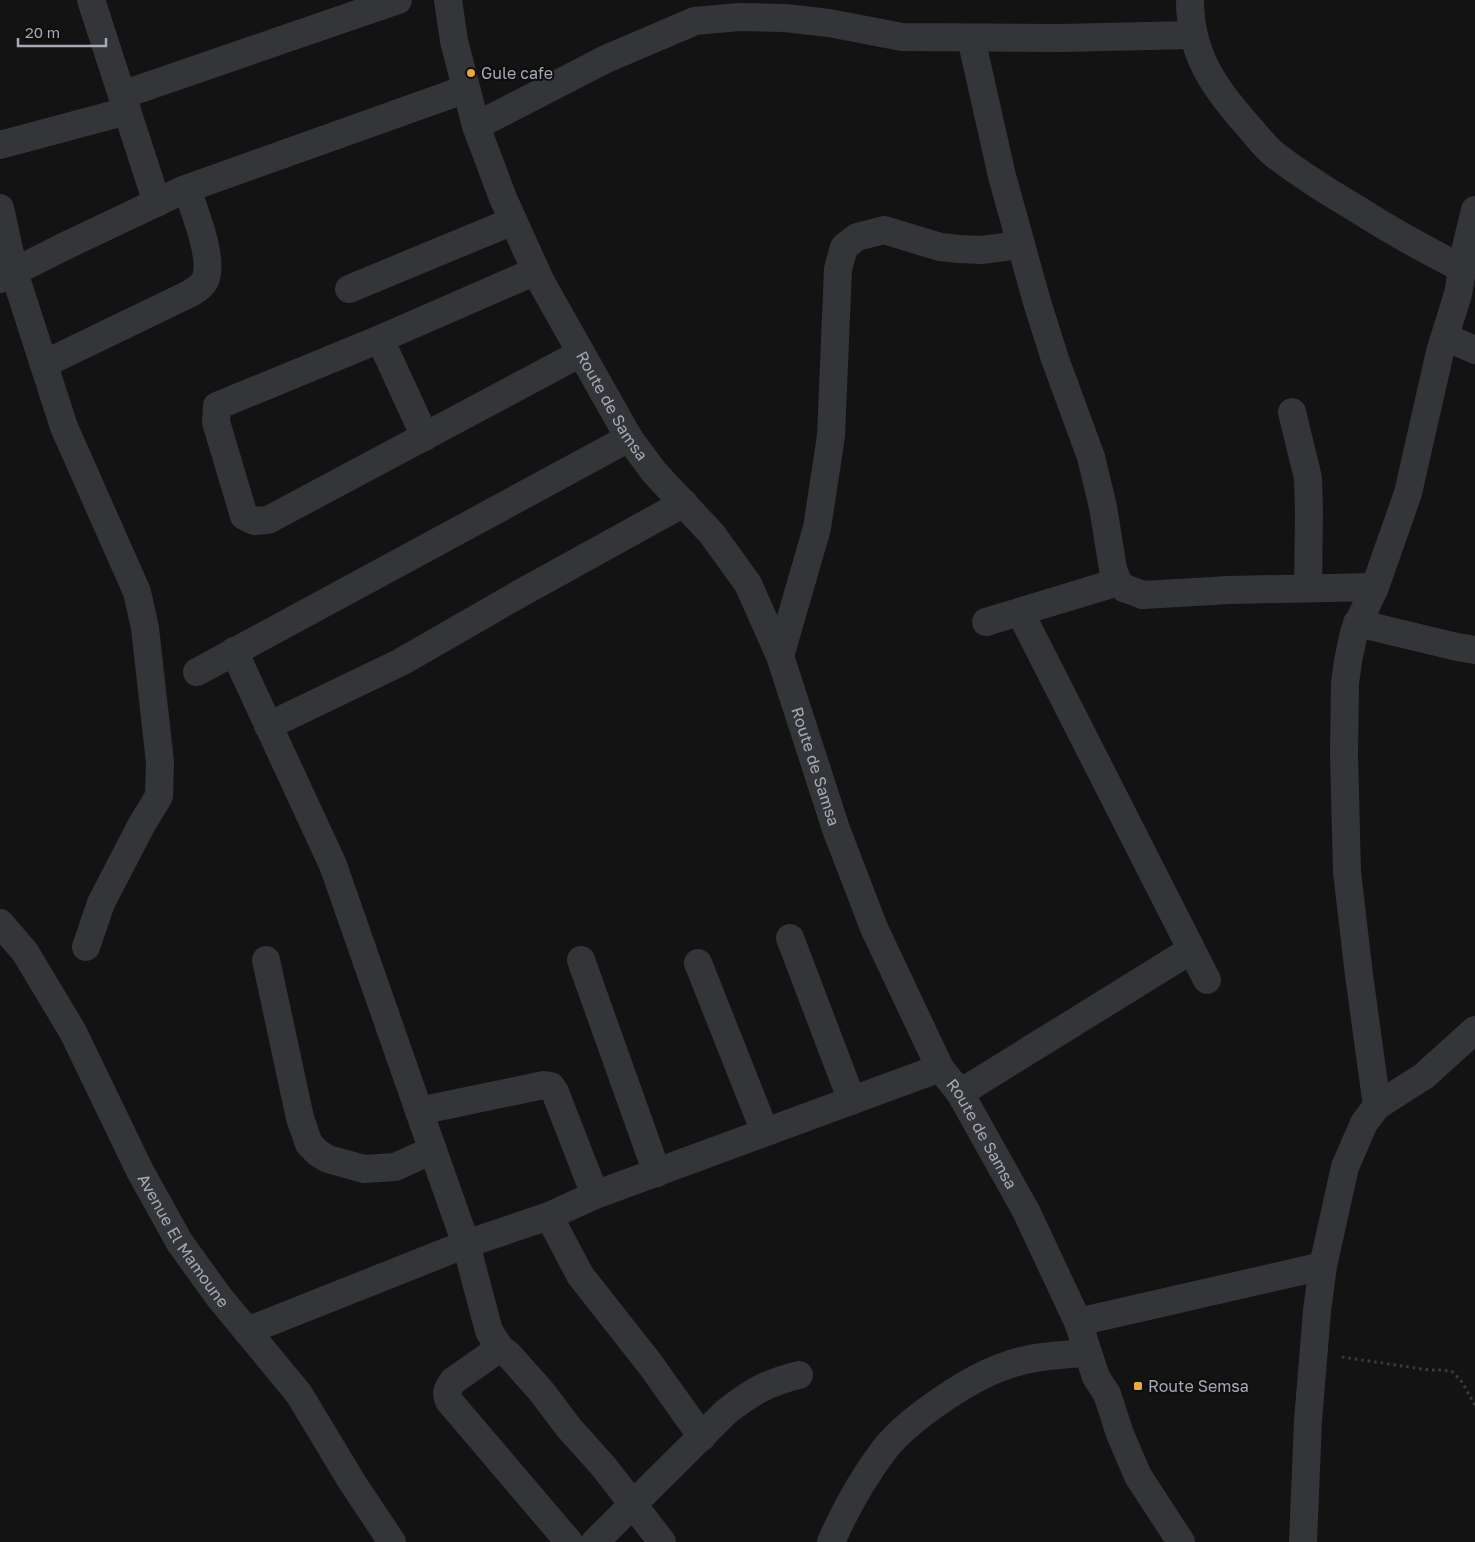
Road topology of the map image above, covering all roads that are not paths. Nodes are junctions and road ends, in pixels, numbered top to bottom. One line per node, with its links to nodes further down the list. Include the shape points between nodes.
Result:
1 (91, 0): 9 (street)
2 (398, 0): 9 (street)
3 (448, 0): 8 (street, Route de Samsa)
4 (1190, 0): 6 (street)
5 (694, 10): 7 (street, via 739,17 829,23 902,37); 10 (street)
6 (1192, 35): 7 (street); 18 (street, via 1207,73 1229,105 1272,153 1395,234)
7 (971, 38): 17 (street)
8 (466, 89): 10 (street, Route de Samsa); 12 (street)
9 (125, 103): 11 (street); 13 (street)
10 (476, 126): 16 (street, Route de Samsa)
11 (0, 145)
12 (187, 189): 13 (street); 26 (street, via 205,244 207,269 202,285 190,294)
13 (156, 203): 20 (street)
14 (0, 208): 20 (street)
15 (1475, 210): 18 (street)
16 (513, 221): 19 (street, Route de Samsa); 21 (street)
17 (1021, 245): 31 (street, via 1055,358 1091,457); 39 (street, via 981,250 940,247 884,230 857,237 844,247 838,269 831,436 817,528)
18 (1462, 269): 22 (street)
19 (536, 271): 23 (street); 25 (street, Route de Samsa)
20 (7, 275): 26 (street)
21 (349, 289)
22 (1445, 337): 24 (street); 32 (street, via 1408,492)
23 (380, 339): 28 (street); 28 (street, via 217,406 216,422 244,516 254,521 268,520)
24 (1475, 350)
25 (581, 353): 28 (street); 29 (street, Route de Samsa)
26 (44, 364): 44 (street, via 64,427 137,592 145,628 160,762 159,796 101,903)
27 (1292, 412): 33 (street, via 1308,478)
28 (425, 437)
29 (629, 438): 30 (street, Route de Samsa, via 654,472); 38 (street)
30 (684, 503): 39 (street, Route de Samsa, via 712,534 748,584); 41 (street, via 401,662)
31 (1118, 582): 33 (street, via 1124,588 1143,595); 34 (street)
32 (1375, 587): 33 (street); 36 (street)
33 (1308, 588)
34 (1020, 612): 35 (street); 45 (street)
35 (986, 622)
36 (1357, 623): 37 (street); 54 (street, via 1346,683 1347,872)
37 (1475, 650)
38 (234, 651): 40 (street); 41 (street)
39 (780, 656): 51 (street, Route de Samsa, via 836,829 860,892)
40 (197, 672)
41 (268, 726): 55 (street, via 333,866)
42 (0, 923): 64 (street, Avenue El Mamoune, via 25,952 73,1032 140,1171 180,1243)
43 (790, 938): 53 (street)
44 (86, 947)
45 (1191, 950): 49 (street); 52 (street)
46 (266, 960): 57 (street, via 300,1118 309,1144 328,1159 364,1168 395,1167)
47 (581, 960): 58 (street)
48 (698, 963): 56 (street)
49 (1207, 980)
50 (1475, 1030): 54 (street, via 1424,1076)
51 (940, 1068): 52 (street, Route de Samsa); 53 (street)
52 (960, 1093): 63 (street, Route de Samsa, via 1026,1211)
53 (852, 1100): 56 (street)
54 (1377, 1106): 62 (street, via 1364,1123 1345,1167)
55 (419, 1111): 57 (street); 59 (street, via 544,1084 551,1086)
56 (766, 1132): 58 (street)
57 (433, 1150): 61 (street)
58 (657, 1173): 59 (street)
59 (595, 1195): 60 (street)
60 (549, 1216): 61 (street); 68 (street, via 580,1275)
61 (466, 1244): 64 (street); 65 (street, via 489,1331)
62 (1323, 1266): 63 (street); 76 (street, via 1312,1353)
63 (1078, 1322): 66 (street, Route de Samsa)
64 (247, 1331): 70 (street, Avenue El Mamoune, via 299,1394)
65 (500, 1348): 69 (street, via 541,1391); 71 (street, via 453,1381 448,1387 448,1401)
66 (1087, 1353): 74 (street, via 1004,1366 944,1398 885,1449 857,1492); 75 (street, Route de Samsa, via 1107,1394 1138,1476)
67 (799, 1375): 68 (street, via 773,1382 747,1396)
68 (702, 1437): 69 (street)
69 (633, 1504): 72 (street); 73 (street)
70 (392, 1542)
71 (569, 1542)
72 (595, 1542)
73 (662, 1542)
74 (831, 1542)
75 (1180, 1542)
76 (1303, 1542)

